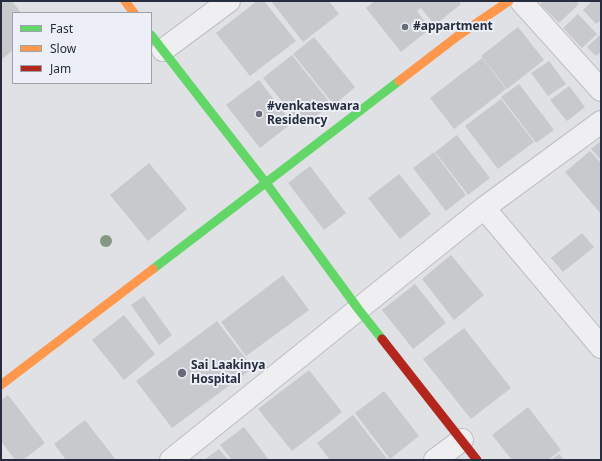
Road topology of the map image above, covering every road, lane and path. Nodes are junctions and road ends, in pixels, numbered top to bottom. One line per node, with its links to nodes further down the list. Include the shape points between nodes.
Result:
1 (125, 1): 5 (street)
2 (229, 1): 6 (street)
3 (509, 1): 9 (street, via 459,35)
4 (520, 1): 7 (street)
5 (133, 12)
6 (157, 42): 9 (street)
7 (601, 90)
8 (601, 122): 10 (street)
9 (266, 184): 11 (street); 13 (street)
10 (484, 208): 11 (street); 12 (street)
11 (359, 310): 14 (street); 15 (street)
12 (601, 347)
13 (1, 385)
14 (462, 440): 16 (street); 17 (street)
15 (171, 460)
16 (436, 460)
17 (476, 460)

